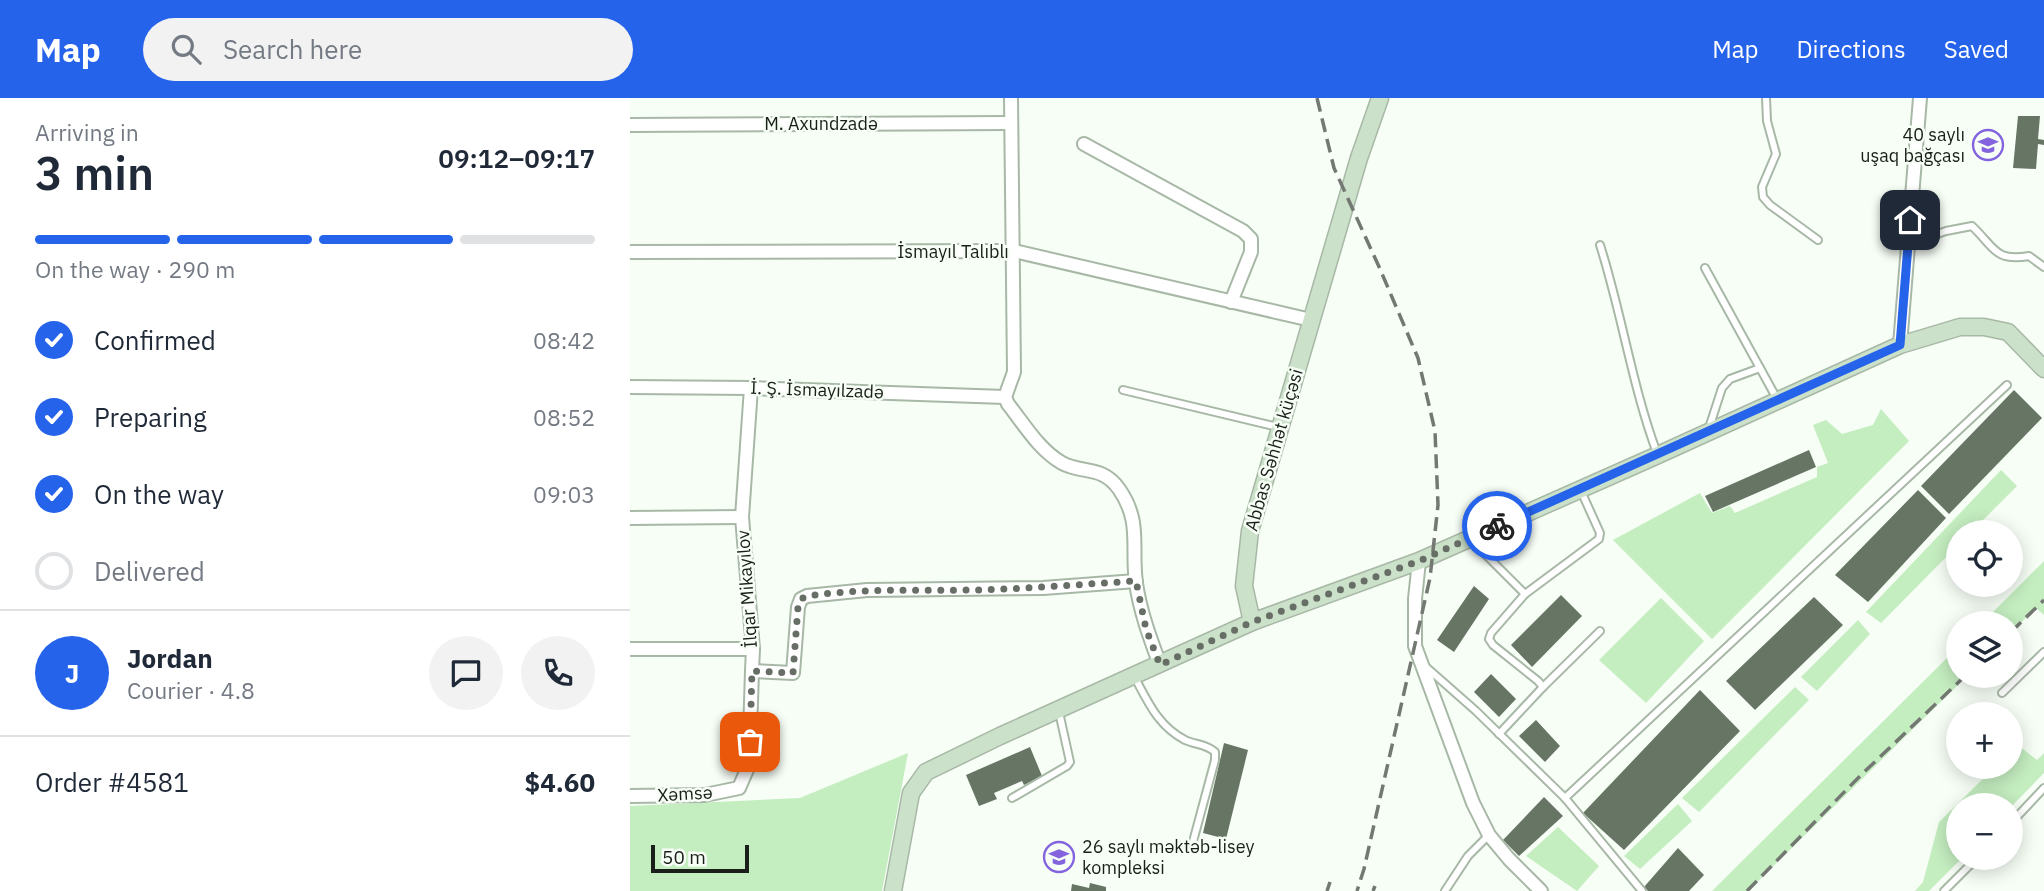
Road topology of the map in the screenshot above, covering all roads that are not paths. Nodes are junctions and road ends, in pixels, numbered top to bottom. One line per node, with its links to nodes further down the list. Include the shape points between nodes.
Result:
1 (1011, 98): 5 (street)
2 (1380, 98): 16 (main road, Abbas Səhhət küçəsi)
3 (1766, 98): 8 (lane, via 1776,154 1762,187 1763,197)
4 (1920, 98): 9 (street)
5 (1011, 123): 6 (street, M. Axundzadə); 11 (street)
6 (630, 125)
7 (1084, 144): 15 (street, via 1251,239 1251,252)
8 (1818, 240)
9 (1908, 244): 13 (lane, via 1972,226 2001,256 2029,256); 17 (street)
10 (1600, 245): 28 (lane)
11 (1014, 251): 12 (street, İsmayıl Talıblı); 15 (street, İsmayıl Talıblı); 24 (street, via 1014,372)
12 (630, 253)
13 (2044, 267)
14 (1705, 268): 18 (lane)
15 (1231, 302): 16 (street, İsmayıl Talıblı)
16 (1311, 320): 26 (main road, Abbas Səhhət küçəsi)
17 (1900, 345): 19 (main road, via 1960,327 1984,327 2008,332); 25 (main road)
18 (1760, 368): 25 (lane); 27 (lane, via 1730,379 1722,388)
19 (2044, 369)
20 (2007, 385): 53 (lane)
21 (630, 387): 22 (street, İ. Ş. İsmayılzadə)
22 (751, 388): 24 (street, İ. Ş. İsmayılzadə); 30 (street, İlqar Mikayılov)
23 (1123, 390): 26 (lane)
24 (1005, 397): 34 (street, via 1043,447 1063,464 1107,476 1118,488 1135,527)
25 (1777, 401): 27 (main road)
26 (1280, 427): 36 (main road, Abbas Səhhət küçəsi, via 1250,531 1244,586)
27 (1708, 433): 28 (main road)
28 (1658, 455): 29 (main road)
29 (1581, 489): 32 (main road); 35 (lane, via 1599,539)
30 (742, 517): 31 (street); 39 (street, İlqar Mikayılov)
31 (630, 518)
32 (1470, 539): 33 (main road); 35 (lane)
33 (1419, 561): 36 (main road); 41 (street, via 1415,646)
34 (1136, 581): 42 (street, via 1146,629); 43 (street, via 807,596 798,607 793,673)
35 (1525, 594): 45 (lane, via 1489,639)
36 (1252, 622): 42 (main road)
37 (1600, 631): 45 (lane)
38 (630, 649): 39 (street)
39 (753, 649): 43 (street, İlqar Mikayılov)
40 (2044, 652): 46 (lane)
41 (1422, 664): 48 (lane); 55 (street)
42 (1160, 665): 44 (main road)
43 (752, 671): 49 (street, İlqar Mikayılov, via 749,765)
44 (1134, 677): 47 (main road); 56 (lane, via 1152,710 1172,733 1215,752)
45 (1543, 687): 48 (lane)
46 (2002, 693)
47 (1059, 710): 52 (lane, via 1068,766); 58 (main road, via 926,772 911,793)
48 (1499, 734): 53 (lane)
49 (739, 788): 51 (street, Xəmsə, via 705,795)
50 (2044, 788): 54 (lane)
51 (630, 796)
52 (1012, 798)
53 (1565, 798): 61 (lane)
54 (2023, 810)
55 (1489, 835): 59 (lane, via 1468,856); 60 (street)
56 (1191, 849)
57 (1965, 870): 62 (lane)
58 (893, 891)
59 (1445, 891)
60 (1541, 891)
61 (1642, 891)
62 (1944, 891)

